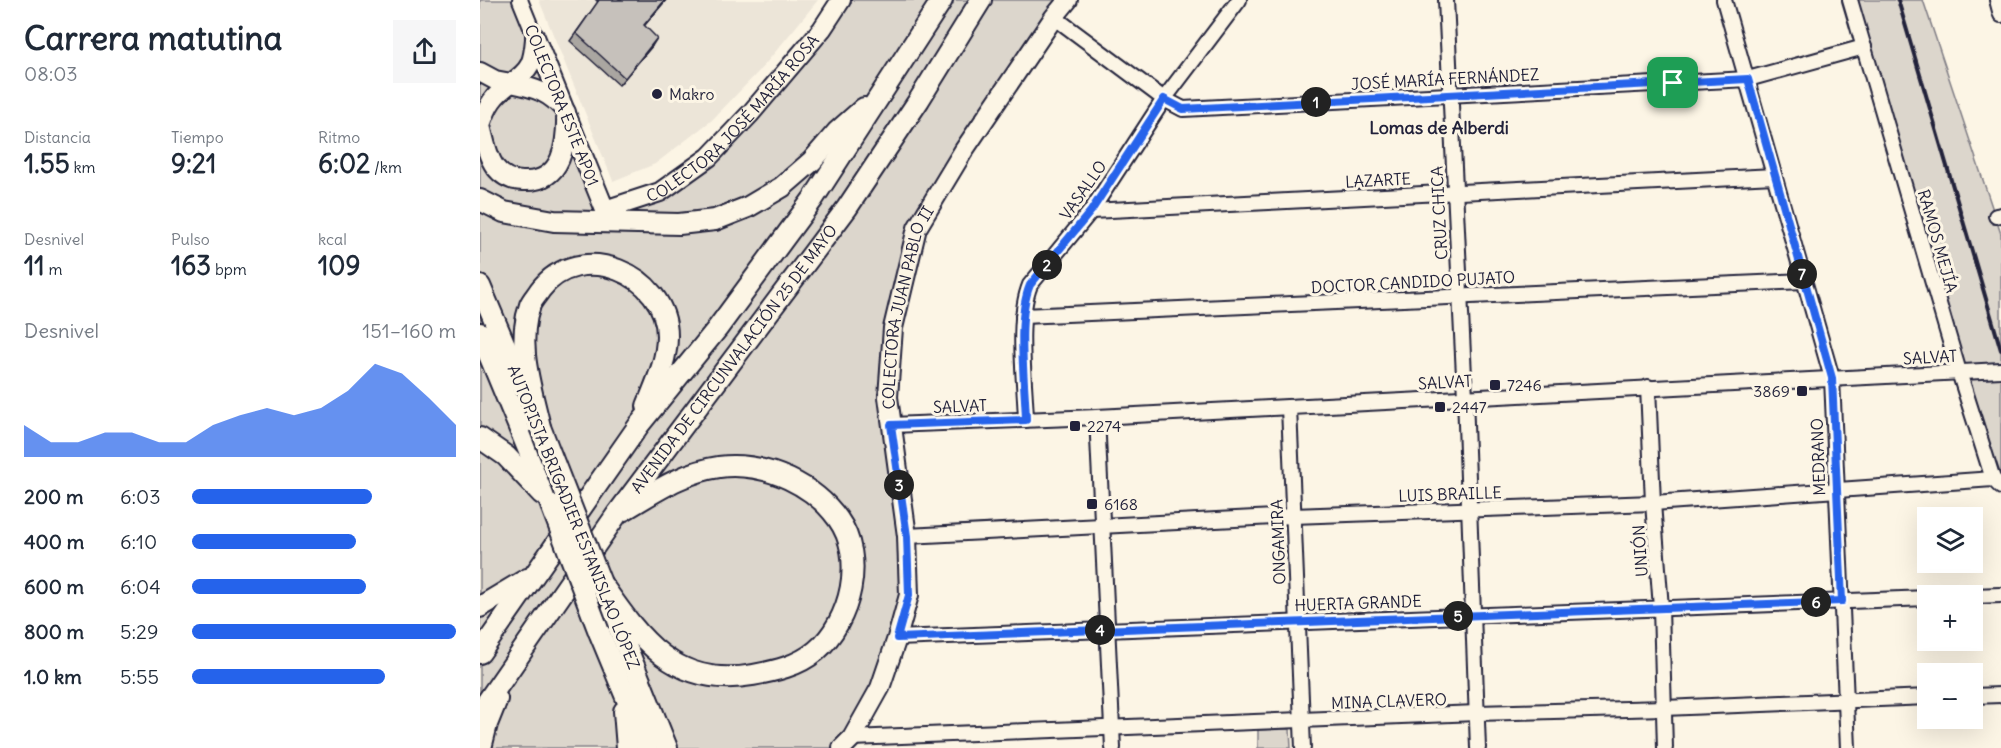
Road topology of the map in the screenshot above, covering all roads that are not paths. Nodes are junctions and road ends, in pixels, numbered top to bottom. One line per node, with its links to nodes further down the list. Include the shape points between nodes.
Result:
1 (520, 0): 13 (street, COLECTORA ESTE AP01)
2 (840, 0): 26 (main road, COLECTORA JOSÉ MARÍA ROSA, via 822,29 709,157 660,192)
3 (942, 0): 18 (highway, AVENIDA DE CIRCUNVALACIÓN 25 DE MAYO)
4 (981, 0): 51 (highway, AVENIDA DE CIRCUNVALACIÓN 25 DE MAYO, via 847,208)
5 (1068, 0): 12 (main road, COLECTORA JUAN PABLO II)
6 (1239, 0): 20 (street, VASALLO)
7 (1446, 0): 19 (street, CRUZ CHICA)
8 (1724, 0): 16 (street, MEDRANO)
9 (1850, 0): 14 (street, RAMOS MEJÍA)
10 (1997, 0): 11 (street)
11 (2001, 15)
12 (1054, 17): 20 (street, JOSÉ MARÍA FERNÁNDEZ); 43 (main road, COLECTORA JUAN PABLO II, via 916,228 893,328 888,397)
13 (535, 37): 17 (main road, via 533,60 523,75); 21 (main road, COLECTORA ESTE AP01)
14 (1864, 47): 16 (street, JOSÉ MARÍA FERNÁNDEZ); 35 (street, RAMOS MEJÍA)
15 (480, 72): 17 (main road)
16 (1748, 79): 19 (street, JOSÉ MARÍA FERNÁNDEZ); 23 (street, MEDRANO)
17 (511, 83): 21 (main road, via 541,91); 22 (main road, via 488,104)
18 (886, 88): 28 (highway, via 837,132 812,161 748,207 715,220 679,224); 42 (highway, AVENIDA DE CIRCUNVALACIÓN 25 DE MAYO, via 738,301)
19 (1450, 95): 20 (street, JOSÉ MARÍA FERNÁNDEZ, via 1183,109); 24 (street, CRUZ CHICA)
20 (1164, 99): 27 (street, VASALLO)
21 (566, 112): 22 (main road, via 559,161 547,176 533,182 503,176 494,166); 26 (main road, COLECTORA ESTE AP01)
22 (480, 123)
23 (1774, 176): 24 (street, LAZARTE); 29 (street, MEDRANO)
24 (1455, 192): 27 (street, LAZARTE); 31 (street, CRUZ CHICA)
25 (480, 200): 28 (highway, via 504,212)
26 (605, 210): 28 (highway)
27 (1091, 211): 32 (street, VASALLO, via 1030,285)
28 (554, 221)
29 (1804, 281): 31 (street, DOCTOR CANDIDO PUJATO); 36 (street, MEDRANO)
30 (480, 286): 44 (highway, AUTOPISTA BRIGADIER ESTANISLAO LÓPEZ)
31 (1460, 297): 32 (street, DOCTOR CANDIDO PUJATO); 38 (street, CRUZ CHICA)
32 (1023, 316): 41 (street, VASALLO)
33 (480, 333): 49 (highway, AUTOPISTA BRIGADIER ESTANISLAO LÓPEZ)
34 (2001, 370): 35 (street, SALVAT)
35 (1959, 372): 36 (street, SALVAT); 46 (street, RAMOS MEJÍA)
36 (1832, 378): 37 (street, SALVAT); 47 (street, MEDRANO)
37 (1648, 387): 38 (street, SALVAT); 48 (street, UNIÓN)
38 (1465, 397): 39 (street, SALVAT); 50 (street, CRUZ CHICA)
39 (1289, 407): 40 (street, SALVAT); 52 (street, ONGAMIRA)
40 (1097, 417): 41 (street, SALVAT); 53 (street)
41 (1026, 420): 43 (street, SALVAT)
42 (639, 425): 44 (highway, via 666,357 663,313 652,293 631,274 606,266 582,266 559,273 544,284 531,303 523,344); 55 (highway, AVENIDA DE CIRCUNVALACIÓN 25 DE MAYO)
43 (891, 425): 54 (main road, COLECTORA JUAN PABLO II)
44 (540, 427): 56 (highway, AUTOPISTA BRIGADIER ESTANISLAO LÓPEZ, bridge)
45 (480, 438): 49 (highway, via 506,456)
46 (1997, 483): 47 (street, LUIS BRAILLE)
47 (1836, 490): 48 (street, LUIS BRAILLE); 60 (street, MEDRANO)
48 (1653, 503): 50 (street, LUIS BRAILLE); 62 (street, UNIÓN)
49 (551, 505): 69 (highway, AUTOPISTA BRIGADIER ESTANISLAO LÓPEZ, bridge)
50 (1469, 510): 52 (street, LUIS BRAILLE); 63 (street, CRUZ CHICA)
51 (617, 514): 56 (highway, via 674,480 694,473 744,466 773,471 801,484 839,520 850,544 850,591 833,632 816,651 772,672 718,677 697,674 652,649); 68 (highway, AVENIDA DE CIRCUNVALACIÓN 25 DE MAYO)
52 (1293, 516): 53 (street, LUIS BRAILLE); 64 (street, ONGAMIRA)
53 (1102, 526): 54 (street, LUIS BRAILLE); 65 (street)
54 (907, 536): 66 (main road, COLECTORA JUAN PABLO II, via 909,595)
55 (535, 574): 61 (highway); 67 (highway, AVENIDA DE CIRCUNVALACIÓN 25 DE MAYO)
56 (601, 584): 83 (highway, AUTOPISTA BRIGADIER ESTANISLAO LÓPEZ)
57 (2001, 595): 58 (street)
58 (1983, 596)
59 (1917, 598): 60 (street, HUERTA GRANDE)
60 (1842, 601): 62 (street, HUERTA GRANDE); 73 (street, MEDRANO)
61 (480, 607)
62 (1661, 608): 63 (street, HUERTA GRANDE); 74 (street, UNIÓN)
63 (1473, 615): 64 (street, HUERTA GRANDE); 76 (street, CRUZ CHICA)
64 (1298, 622): 65 (street, HUERTA GRANDE); 77 (street, ONGAMIRA)
65 (1107, 630): 66 (street, HUERTA GRANDE); 78 (street)
66 (897, 638): 79 (main road, COLECTORA JUAN PABLO II, via 880,688)
67 (480, 653)
68 (505, 677): 75 (highway, AVENIDA DE CIRCUNVALACIÓN 25 DE MAYO); 80 (highway)
69 (618, 679): 81 (highway); 82 (highway, AUTOPISTA BRIGADIER ESTANISLAO LÓPEZ)
70 (2001, 695): 71 (street)
71 (1983, 696)
72 (1917, 697): 73 (street, MINA CLAVERO)
73 (1846, 700): 74 (street, MINA CLAVERO); 88 (street, MEDRANO)
74 (1664, 708): 76 (street, MINA CLAVERO); 87 (street, UNIÓN)
75 (480, 711)
76 (1477, 713): 77 (street, MINA CLAVERO); 86 (street, CRUZ CHICA)
77 (1302, 721): 78 (street, MINA CLAVERO); 85 (street, ONGAMIRA)
78 (1112, 728): 79 (street, MINA CLAVERO); 84 (street)
79 (847, 743)
80 (481, 748)
81 (627, 748)
82 (647, 748)
83 (667, 748)
84 (1113, 748)
85 (1303, 748)
86 (1478, 748)
87 (1665, 748)
88 (1848, 748)

